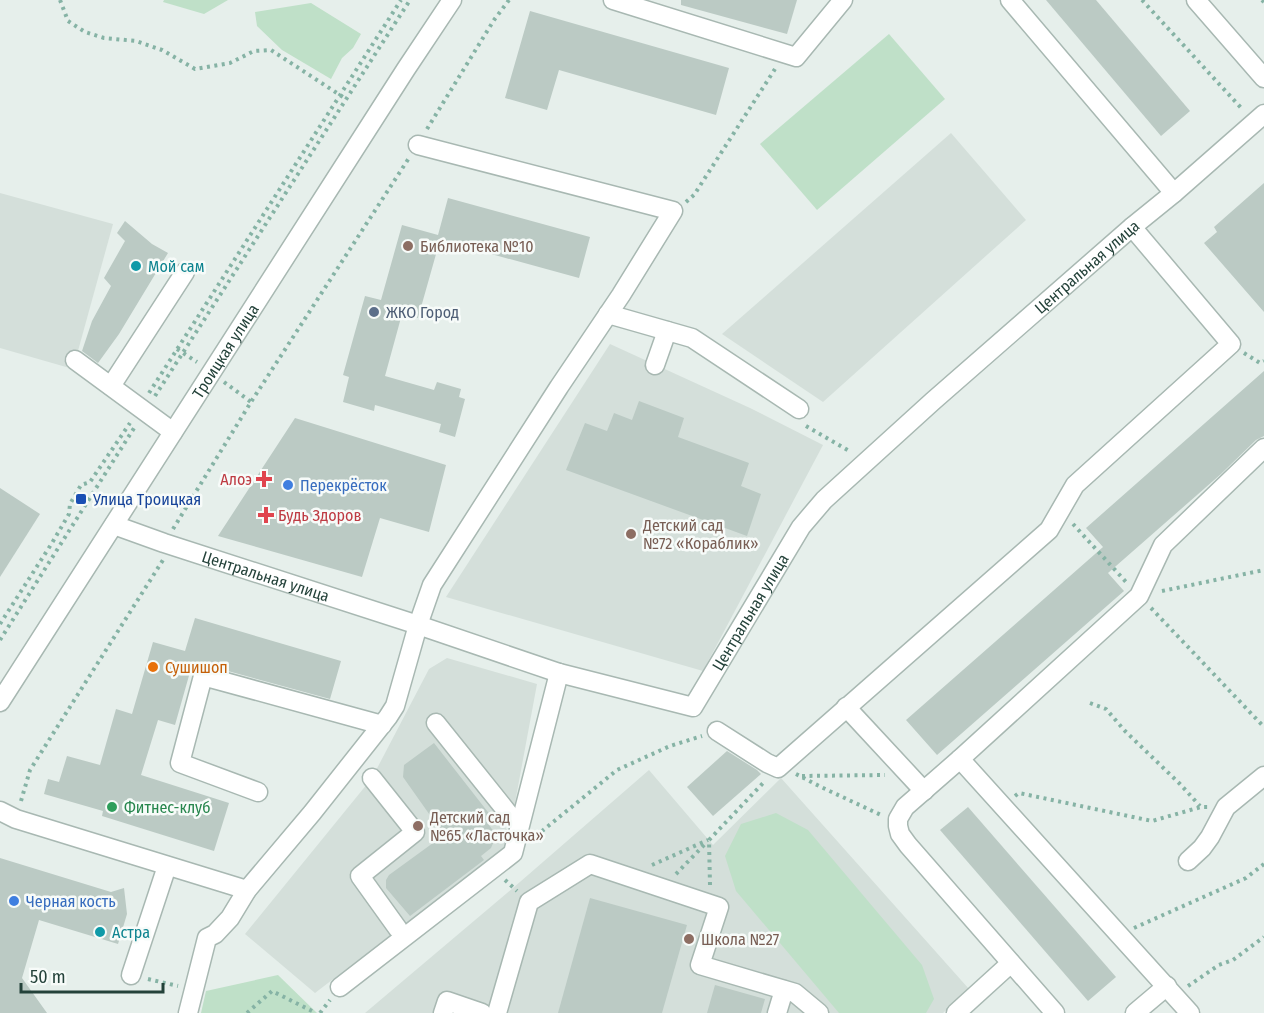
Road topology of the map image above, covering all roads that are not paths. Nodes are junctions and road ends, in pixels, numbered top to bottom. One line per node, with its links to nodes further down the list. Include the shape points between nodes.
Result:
1 (452, 0): 18 (street, Троицкая улица)
2 (613, 0): 3 (street, via 796,57)
3 (843, 0)
4 (1010, 0): 9 (street)
5 (1196, 0): 6 (street)
6 (1264, 78)
7 (1259, 118): 9 (street, Центральная улица)
8 (418, 145): 12 (street, via 673,211)
9 (1174, 193): 10 (street, Центральная улица)
10 (1132, 227): 22 (street, Центральная улица, via 824,500 801,527 693,707); 24 (street, via 1231,344 1075,485 1049,530)
11 (185, 272): 16 (street)
12 (608, 314): 13 (street); 21 (street, via 441,569)
13 (667, 331): 15 (street); 17 (street, via 692,338)
14 (75, 360): 16 (street)
15 (655, 365)
16 (111, 386): 18 (street, via 124,404)
17 (799, 409)
18 (173, 432): 20 (street, Троицкая улица)
19 (1264, 448): 28 (street, via 1163,544 1139,596)
20 (114, 525): 21 (street, Центральная улица); 23 (street, Троицкая улица)
21 (418, 625): 22 (street, Центральная улица); 26 (street, via 395,706)
22 (559, 673): 42 (street, via 513,853)
23 (0, 702)
24 (846, 707): 27 (street, via 778,768); 31 (street)
25 (436, 723): 33 (street)
26 (382, 725): 32 (street, via 203,676 180,763); 37 (street)
27 (717, 730)
28 (960, 759): 31 (street); 41 (street)
29 (372, 778): 38 (street, via 416,832 360,876)
30 (1260, 787): 35 (street, via 1226,807 1206,843)
31 (924, 791): 39 (street, via 905,807 898,819 900,834)
32 (258, 792)
33 (508, 813)
34 (8, 815): 36 (street)
35 (1188, 861)
36 (167, 866): 37 (street); 40 (street)
37 (247, 890): 44 (street, via 231,918 207,938)
38 (398, 929)
39 (1011, 963): 50 (street); 51 (street)
40 (131, 975)
41 (1167, 986): 52 (street); 53 (street)
42 (340, 987)
43 (784, 990): 47 (street, via 700,964 719,907 590,864 528,902); 48 (street); 49 (street, via 795,993)
44 (188, 1013)
45 (443, 1013): 46 (street, via 447,1001)
46 (482, 1013)
47 (497, 1013)
48 (777, 1013)
49 (819, 1013)
50 (956, 1013)
51 (1055, 1013)
52 (1135, 1013)
53 (1190, 1013)

